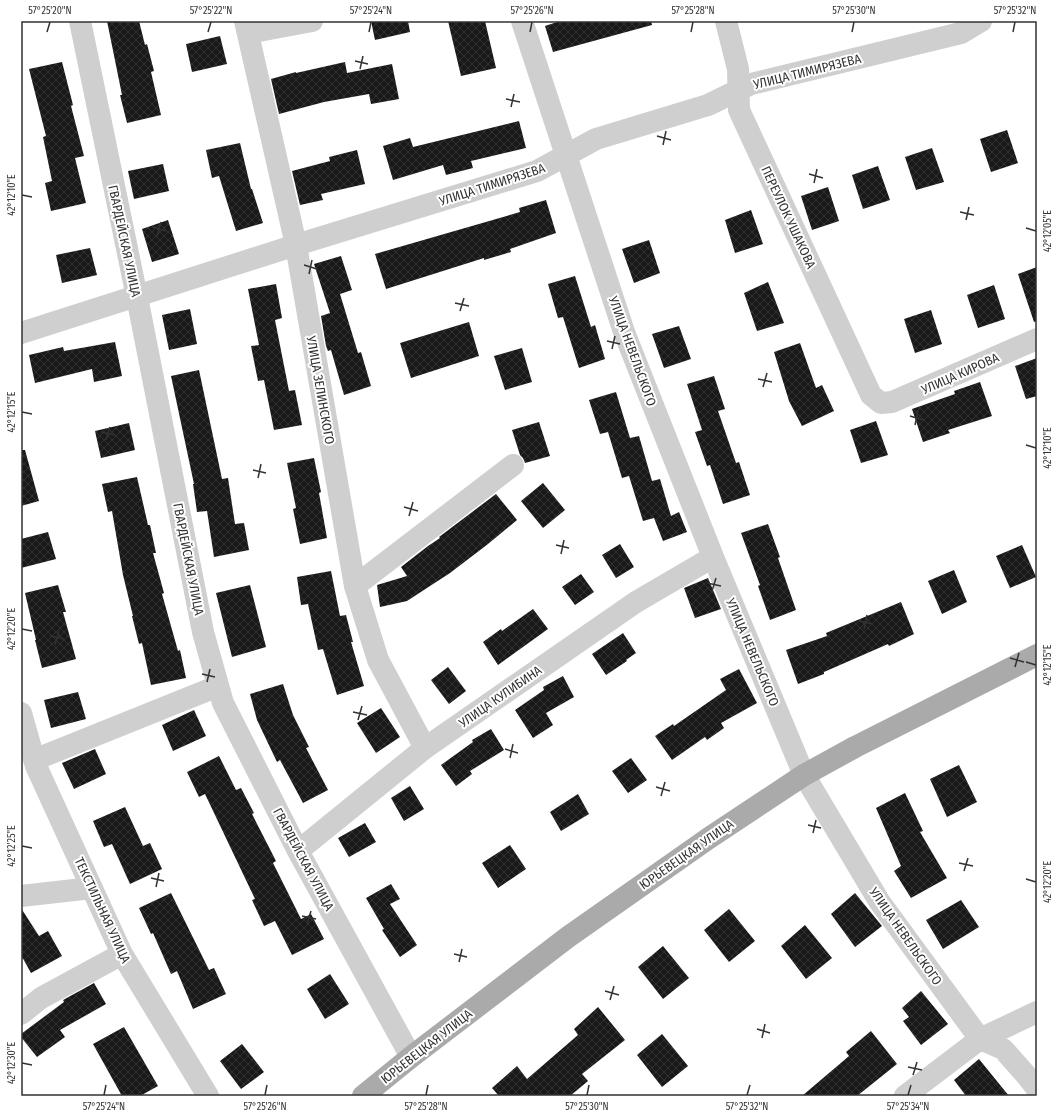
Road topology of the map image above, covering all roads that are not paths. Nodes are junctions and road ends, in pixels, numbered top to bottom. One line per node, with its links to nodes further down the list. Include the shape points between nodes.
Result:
1 (80, 21): 10 (street, ГВАРДЕЙСКАЯ УЛИЦА)
2 (312, 21): 6 (street)
3 (522, 21): 8 (street, УЛИЦА НЕВЕЛЬСКОГО)
4 (726, 21): 7 (street, ПЕРЕУЛОК УШАКОВА, via 738,69)
5 (982, 21): 7 (street, УЛИЦА ТИМИРЯЗЕВА, via 961,33 752,84)
6 (247, 27): 9 (street, УЛИЦА ЗЕЛИНСКОГО)
7 (739, 90): 8 (street, УЛИЦА ТИМИРЯЗЕВА, via 708,105 596,139); 13 (street, ПЕРЕУЛОК УШАКОВА, via 739,110 871,395)
8 (566, 156): 9 (street, УЛИЦА ТИМИРЯЗЕВА, via 537,171); 15 (street, УЛИЦА НЕВЕЛЬСКОГО, via 624,332)
9 (296, 245): 10 (street, УЛИЦА ТИМИРЯЗЕВА); 16 (street, УЛИЦА ЗЕЛИНСКОГО)
10 (137, 297): 11 (street, УЛИЦА ТИМИРЯЗЕВА); 18 (street, ГВАРДЕЙСКАЯ УЛИЦА, via 203,632)
11 (21, 333)
12 (1037, 339): 13 (street, УЛИЦА КИРОВА, via 892,402)
13 (881, 403)
14 (513, 465): 16 (street)
15 (713, 557): 20 (street, УЛИЦА КУЛИБИНА, via 636,602); 22 (street, УЛИЦА НЕВЕЛЬСКОГО)
16 (355, 586): 20 (street, УЛИЦА ЗЕЛИНСКОГО, via 378,660)
17 (1037, 655): 22 (main road, ЮРЬЕВЕЦКАЯ УЛИЦА)
18 (218, 686): 21 (street); 23 (street, ГВАРДЕЙСКАЯ УЛИЦА, via 222,702)
19 (21, 713): 21 (street, ТЕКСТИЛЬНАЯ УЛИЦА)
20 (425, 748): 23 (street, УЛИЦА КУЛИБИНА)
21 (34, 760): 24 (street, ТЕКСТИЛЬНАЯ УЛИЦА)
22 (804, 775): 29 (street, УЛИЦА НЕВЕЛЬСКОГО, via 879,901); 30 (main road, ЮРЬЕВЕЦКАЯ УЛИЦА, via 568,937)
23 (298, 851): 30 (street, ГВАРДЕЙСКАЯ УЛИЦА)
24 (92, 888): 25 (street); 26 (street, ТЕКСТИЛЬНАЯ УЛИЦА)
25 (21, 896)
26 (122, 954): 28 (street, via 41,998); 32 (street, ТЕКСТИЛЬНАЯ УЛИЦА)
27 (1037, 1012): 29 (street)
28 (21, 1014)
29 (980, 1039): 31 (street, УЛИЦА НЕВЕЛЬСКОГО, via 1003,1050); 34 (street)
30 (411, 1057): 33 (main road, ЮРЬЕВЕЦКАЯ УЛИЦА)
31 (1037, 1089)
32 (208, 1096)
33 (363, 1096)
34 (905, 1096)

